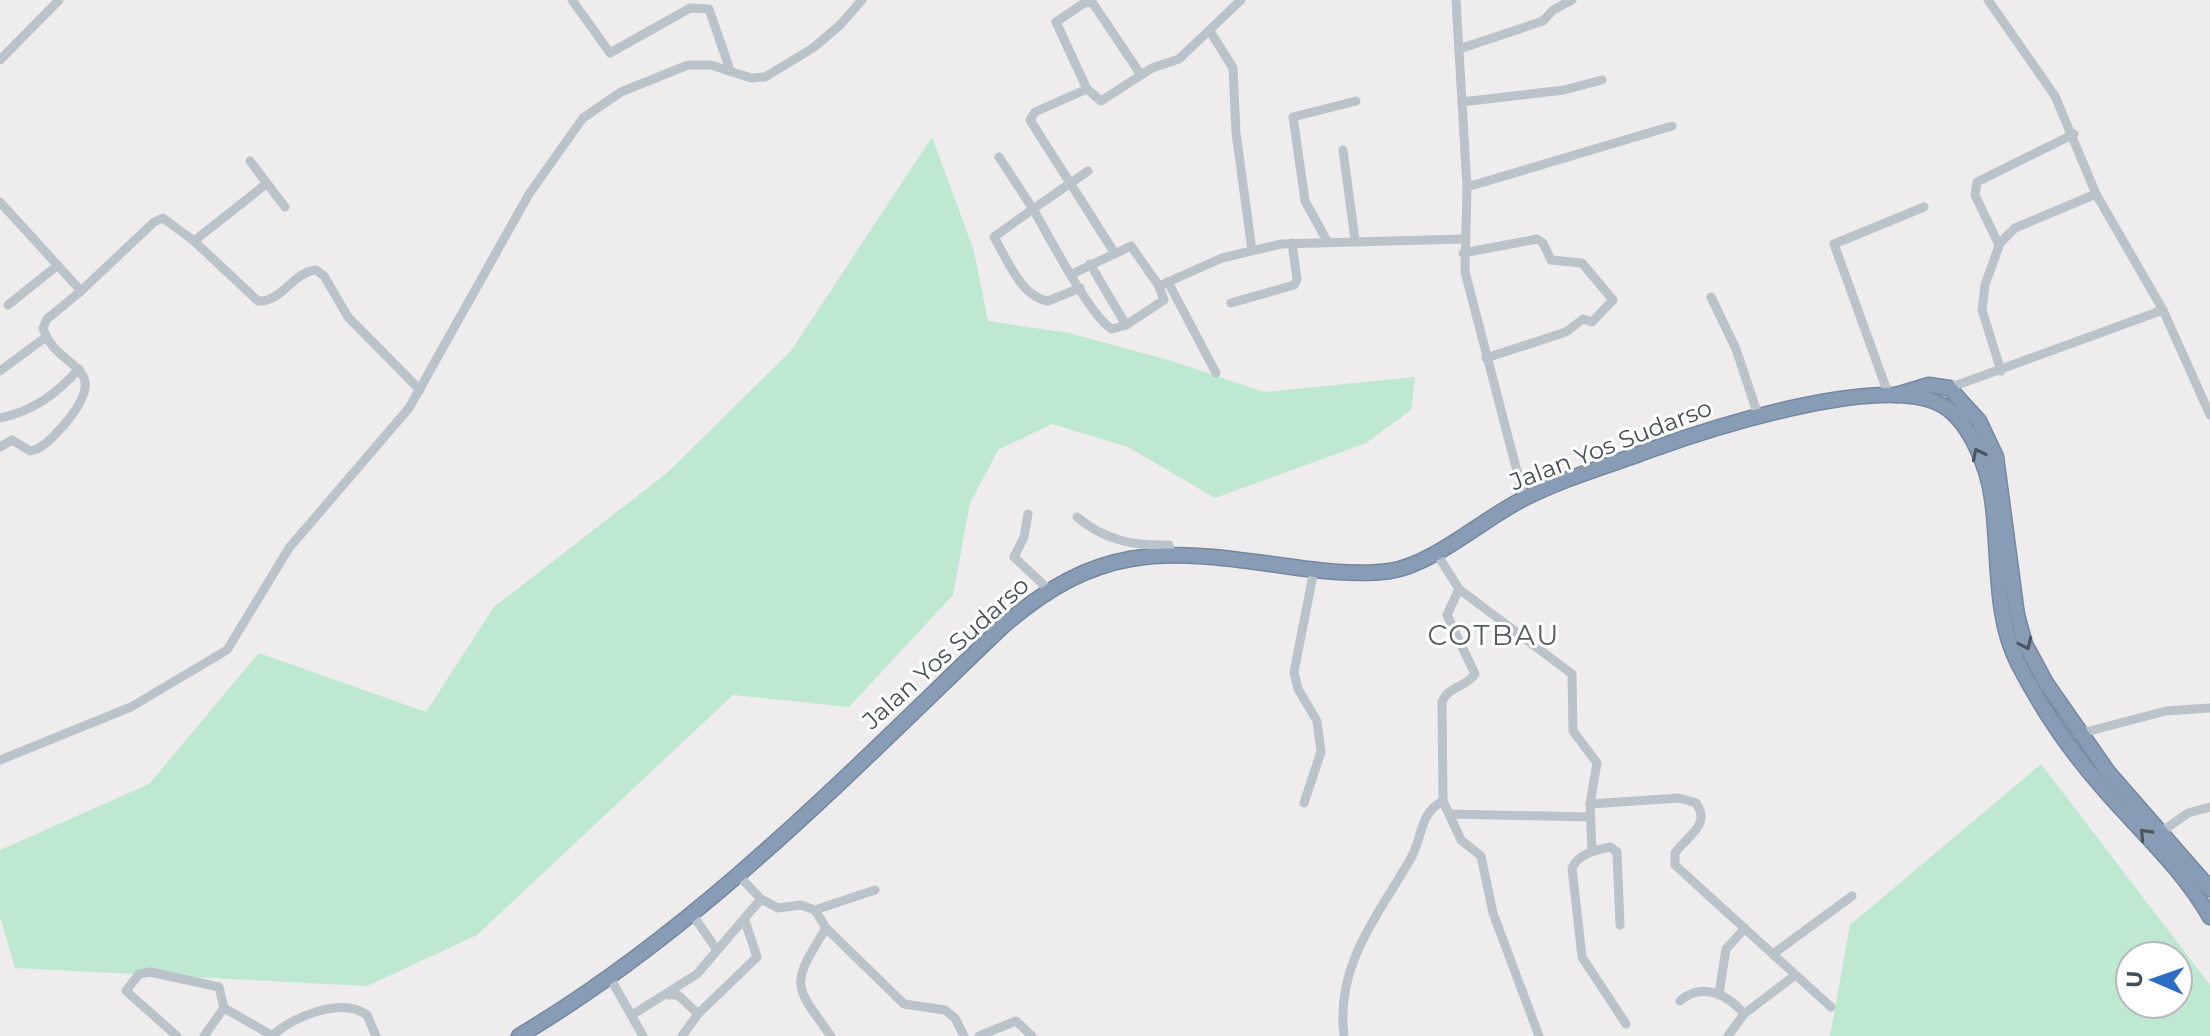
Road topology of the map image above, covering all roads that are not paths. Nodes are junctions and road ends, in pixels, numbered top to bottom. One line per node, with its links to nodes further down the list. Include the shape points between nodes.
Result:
1 (59, 0): 10 (street)
2 (572, 0): 11 (street, via 610,53 690,8 709,9)
3 (862, 0): 11 (street, via 840,25 784,68 756,78)
4 (1241, 0): 8 (street)
5 (1456, 0): 9 (street)
6 (1572, 0): 9 (street, via 1543,21)
7 (1988, 0): 18 (street, via 2055,96)
8 (1210, 31): 12 (street, via 1179,59); 37 (street, via 1233,68)
9 (1459, 49): 16 (street)
10 (0, 60)
11 (730, 70): 58 (street, via 698,64 665,72 621,92 583,118 529,194)
12 (1141, 75): 14 (street, via 1101,101); 14 (street, via 1088,1 1055,23)
13 (1602, 80): 16 (street)
14 (1087, 89): 24 (street, via 1031,116)
15 (1356, 101): 34 (street, via 1293,117 1305,201)
16 (1462, 102): 25 (street)
17 (1672, 126): 25 (street)
18 (2074, 134): 26 (street); 36 (street, via 1977,182 1975,195)
19 (1343, 150): 32 (street)
20 (999, 157): 30 (street)
21 (250, 161): 23 (street)
22 (1088, 171): 24 (street)
23 (266, 184): 27 (street); 33 (street)
24 (1070, 184): 30 (street); 38 (street)
25 (1467, 187): 31 (street)
26 (2096, 194): 36 (street, via 2015,228); 49 (street)
27 (285, 207)
28 (1924, 207): 59 (street, via 1834,244)
29 (2, 208): 41 (street)
30 (1033, 209): 42 (street); 44 (street, via 994,237 1031,295 1048,301)
31 (1463, 239): 32 (street); 39 (street)
32 (1355, 240): 34 (street)
33 (194, 241): 45 (street, via 168,220 158,219); 58 (street, via 258,301 269,300 304,272 321,273 348,317)
34 (1327, 241): 35 (street)
35 (1292, 243): 37 (street); 47 (street, via 1294,285)
36 (1999, 245): 55 (street, via 1982,310)
37 (1252, 250): 43 (street)
38 (1114, 252): 40 (street); 43 (street, via 1131,246)
39 (1463, 253): 52 (street); 52 (street, via 1537,239 1551,260 1582,263 1613,300 1592,322 1583,319 1559,336)
40 (1090, 264): 42 (street); 50 (street)
41 (58, 265): 45 (street); 48 (street)
42 (1072, 274): 44 (street)
43 (1164, 284): 50 (street, via 1163,302); 56 (street)
44 (1080, 288): 50 (street, via 1109,328)
45 (81, 291): 51 (street, via 43,324)
46 (1711, 297): 60 (street)
47 (1231, 303)
48 (8, 305)
49 (2163, 310): 55 (street); 61 (street)
50 (1126, 325)
51 (46, 337): 53 (street); 54 (street)
52 (1486, 358): 64 (street)
53 (79, 369): 62 (street, via 45,400); 63 (street, via 85,392 40,449 30,451 12,440)
54 (0, 371)
55 (2001, 371): 57 (street)
56 (1216, 373)
57 (1949, 388): 59 (highway, Jalan Yos Sudarso, via 1929,385); 73 (highway, Jalan Yos Sudarso, one-way to 73, via 1979,421 1996,457 2020,633)
58 (420, 390): 74 (street, via 385,439 279,561 223,654 131,707)
59 (1892, 396): 60 (highway, Jalan Yos Sudarso); 73 (highway, Jalan Yos Sudarso, one-way to 59, via 2028,683 2008,640 1992,495 1972,441 1947,408)
60 (1758, 415): 64 (highway, Jalan Yos Sudarso)
61 (2210, 415)
62 (0, 418)
63 (0, 447)
64 (1524, 498): 67 (highway, Jalan Yos Sudarso)
65 (1028, 514): 70 (street, via 1014,557)
66 (1077, 517): 68 (street, via 1110,538 1143,546 1169,545)
67 (1435, 551): 69 (highway, Jalan Yos Sudarso, via 1392,570); 71 (street)
68 (1172, 555): 69 (highway, Jalan Yos Sudarso, via 1213,555); 70 (highway, Jalan Yos Sudarso, via 1107,563)
69 (1314, 570): 76 (street, via 1294,672 1317,721 1320,744 1319,765)
70 (1048, 589): 83 (highway, Jalan Yos Sudarso)
71 (1459, 589): 75 (street, via 1447,615 1475,674 1442,702); 77 (street, via 1572,674 1573,731 1597,763)
72 (2210, 708): 73 (street, via 2166,711)
73 (2074, 736): 81 (highway, Jalan Yos Sudarso); 90 (highway, Jalan Yos Sudarso, one-way to 73, via 2176,867 2101,787)
74 (0, 760)
75 (1443, 801): 79 (street); 119 (street, via 1429,809 1412,857 1360,942 1343,1003)
76 (1304, 803)
77 (1590, 804): 80 (street); 94 (street, via 1692,800 1700,809 1700,827 1679,847 1674,861)
78 (2210, 807): 81 (street, via 2188,813)
79 (1450, 814): 80 (street); 120 (street, via 1461,840 1481,856 1493,913)
80 (1590, 817): 82 (street)
81 (2161, 832): 84 (highway, Jalan Yos Sudarso)
82 (1592, 851): 92 (street, via 1610,847 1617,852); 107 (street, via 1572,868 1579,945 1589,972)
83 (739, 876): 87 (street); 89 (highway, Jalan Yos Sudarso)
84 (2210, 889)
85 (875, 890): 88 (street)
86 (1852, 896): 96 (street)
87 (761, 899): 88 (street, via 774,907); 91 (street)
88 (815, 910): 93 (street)
89 (692, 914): 95 (street); 97 (highway, Jalan Yos Sudarso)
90 (2210, 917)
91 (745, 921): 95 (street); 104 (street, via 757,957)
92 (1620, 925)
93 (826, 928): 115 (street, via 802,966 800,989); 116 (street, via 904,1004 945,1010)
94 (1745, 928): 96 (street); 99 (street, via 1726,949)
95 (717, 950): 100 (street, via 697,974)
96 (1773, 954): 98 (street)
97 (609, 976): 106 (street); 112 (highway, Jalan Yos Sudarso)
98 (1794, 976): 102 (street); 105 (street)
99 (1719, 994): 101 (street, via 1692,992); 105 (street)
100 (667, 995): 104 (street, via 678,995); 106 (street)
101 (1680, 1001)
102 (1831, 1007)
103 (224, 1008): 108 (street, via 222,991 214,984 139,974 126,991); 109 (street); 110 (street)
104 (698, 1014): 114 (street)
105 (1744, 1014): 121 (street)
106 (632, 1015): 113 (street)
107 (1626, 1024)
108 (177, 1036)
109 (204, 1036)
110 (272, 1036): 111 (street, via 304,1016 352,1008 367,1015)
111 (376, 1036)
112 (519, 1036)
113 (643, 1036)
114 (682, 1036)
115 (831, 1036)
116 (964, 1036)
117 (979, 1036): 118 (street, via 1016,1021)
118 (1032, 1036)
119 (1344, 1036)
120 (1539, 1036)
121 (1728, 1036)

